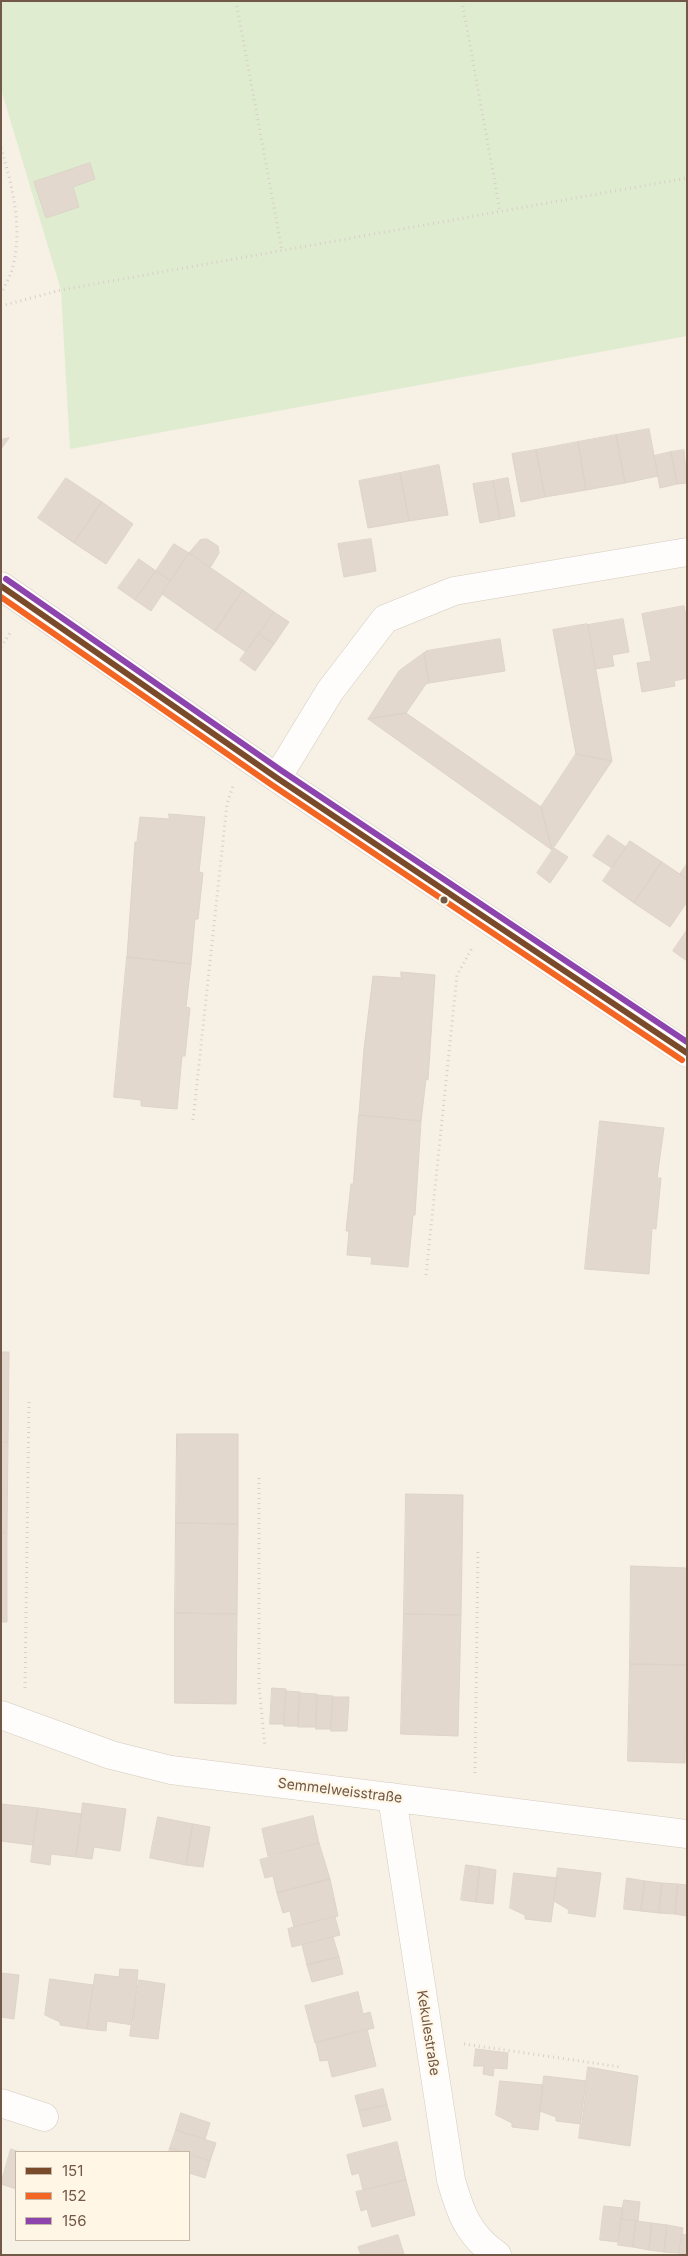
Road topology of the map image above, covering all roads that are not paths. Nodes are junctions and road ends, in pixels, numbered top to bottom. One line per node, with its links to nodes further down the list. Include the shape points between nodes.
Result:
1 (687, 552): 3 (street, via 454,592 385,619 330,691)
2 (1, 586): 3 (street)
3 (278, 778): 4 (street)
4 (687, 1053)
5 (13, 1719): 6 (street, Semmelweisstraße, via 111,1755 171,1770)
6 (392, 1797): 7 (street, Semmelweisstraße); 10 (street, Kekulestraße, via 451,2180 460,2212 472,2231)
7 (687, 1834)
8 (1, 2103): 9 (street)
9 (44, 2117)
10 (496, 2255)

